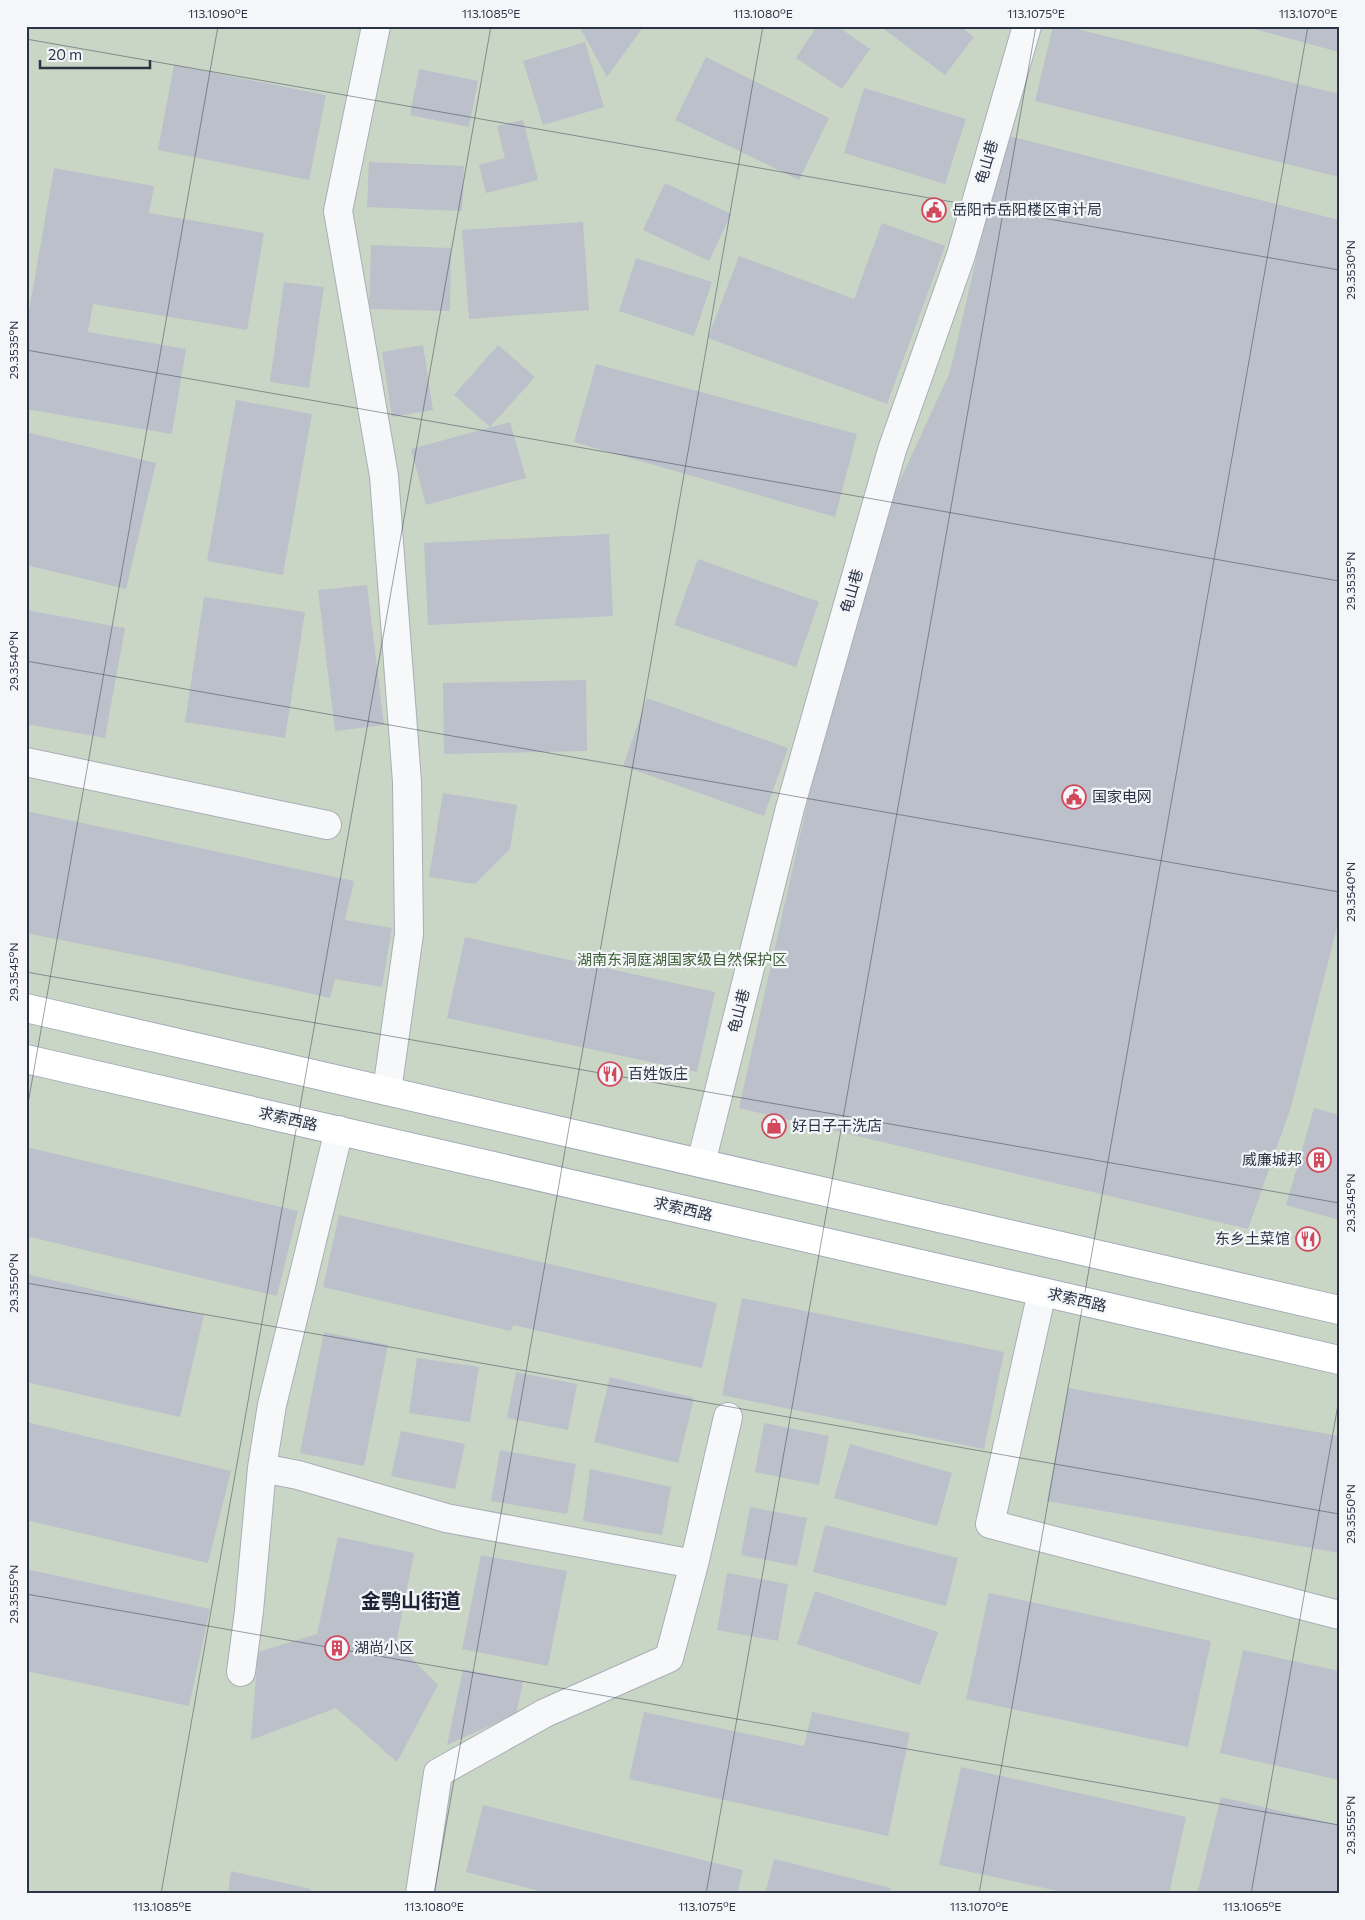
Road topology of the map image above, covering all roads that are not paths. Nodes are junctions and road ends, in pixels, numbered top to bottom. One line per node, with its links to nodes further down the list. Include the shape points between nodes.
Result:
1 (376, 26): 7 (street, via 338,211 384,476 407,782 409,934)
2 (1027, 26): 9 (street, 龟山巷, via 961,255 886,469 790,808)
3 (26, 762): 4 (street)
4 (328, 825)
5 (26, 1008): 7 (main road)
6 (26, 1059): 8 (main road, 求索西路)
7 (388, 1091): 9 (main road)
8 (339, 1130): 10 (main road, 求索西路); 14 (street, via 272,1405)
9 (701, 1163): 11 (main road)
10 (1042, 1292): 12 (main road, 求索西路); 16 (street, via 990,1524)
11 (1339, 1310)
12 (1339, 1360)
13 (728, 1417): 15 (street)
14 (262, 1468): 15 (street, via 298,1475 446,1518); 17 (street, via 250,1611)
15 (694, 1564): 18 (street, via 669,1658 545,1713 438,1773)
16 (1339, 1615)
17 (241, 1672)
18 (420, 1894)

